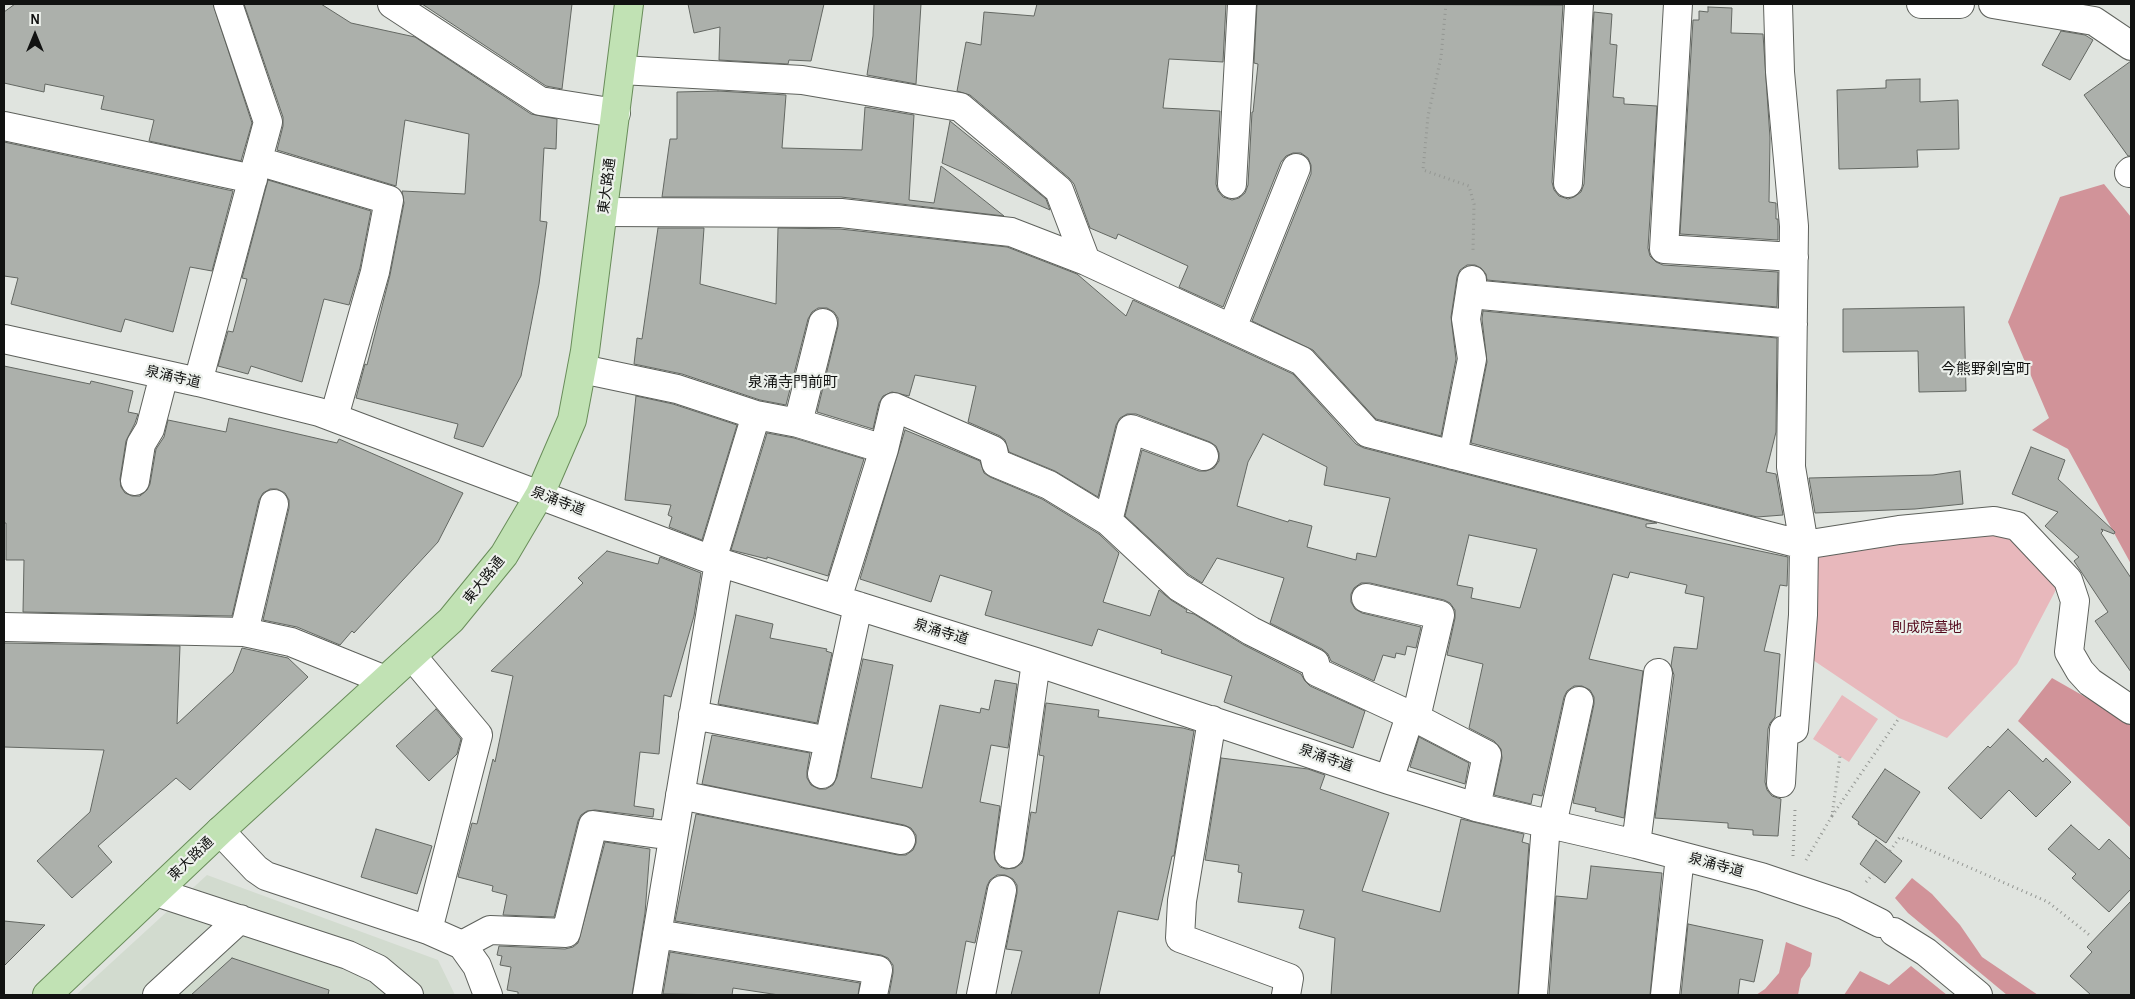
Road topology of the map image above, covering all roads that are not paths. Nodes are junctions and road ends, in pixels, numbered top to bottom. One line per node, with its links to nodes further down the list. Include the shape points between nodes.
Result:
1 (228, 4): 16 (street, via 268,122)
2 (392, 4): 13 (street, via 540,101)
3 (629, 4): 12 (main road, 東大路通)
4 (1242, 4): 18 (street)
5 (1579, 4): 17 (street)
6 (1678, 4): 20 (street, via 1664,249)
7 (1778, 4): 20 (street)
8 (1921, 4): 9 (street)
9 (1960, 4)
10 (1993, 4): 11 (street, via 2094,21)
11 (2131, 46)
12 (621, 70): 13 (main road, 東大路通); 21 (street, via 802,80 960,107 1059,190)
13 (616, 113): 19 (main road, 東大路通)
14 (4, 126): 16 (street)
15 (1296, 168): 24 (street)
16 (255, 170): 28 (street); 29 (street, via 389,200 375,272)
17 (1568, 183)
18 (1232, 184)
19 (604, 212): 21 (street, via 841,213 1011,232); 26 (main road, 東大路通)
20 (1794, 257): 23 (street)
21 (1086, 261): 24 (street)
22 (823, 323): 31 (street)
23 (1793, 324): 33 (street, via 1471,287 1466,320 1472,359); 39 (street, via 1791,468)
24 (1232, 328): 33 (street, via 1302,360 1368,433)
25 (4, 339): 27 (street, 泉涌寺道)
26 (582, 369): 30 (street, via 677,389); 36 (main road, 東大路通, via 572,420)
27 (164, 374): 28 (street, 泉涌寺道); 35 (street, via 150,428 141,444)
28 (198, 382): 29 (street, 泉涌寺道)
29 (326, 407): 36 (street, 泉涌寺道)
30 (756, 414): 31 (street); 40 (street)
31 (798, 423): 32 (street)
32 (884, 449): 38 (street, via 894,407 993,450 996,463 1049,485); 42 (street)
33 (1453, 455): 39 (street)
34 (1204, 456): 38 (street, via 1131,428)
35 (135, 482)
36 (540, 494): 40 (street, 泉涌寺道); 45 (main road, 東大路通, via 504,555 451,620)
37 (274, 504): 44 (street)
38 (1108, 522): 52 (street, via 1179,587 1315,664 1317,672)
39 (1804, 545): 50 (street, via 1899,530 1994,522 2017,526 2068,580 2075,601 2069,652 2080,671 2090,682); 57 (street, via 1795,736 1784,730)
40 (716, 561): 42 (street, 泉涌寺道); 51 (street)
41 (1366, 598): 52 (street, via 1440,615 1418,709)
42 (847, 602): 46 (street, 泉涌寺道); 54 (street)
43 (4, 627): 44 (street)
44 (244, 632): 48 (street, via 291,642)
45 (412, 656): 48 (main road, 東大路通); 70 (street, via 478,735)
46 (1036, 662): 53 (street, 泉涌寺道); 65 (street)
47 (1658, 673): 64 (street)
48 (385, 680): 61 (main road, 東大路通)
49 (1579, 701): 60 (street)
50 (2131, 710)
51 (693, 715): 54 (street); 58 (street)
52 (1412, 716): 56 (street); 59 (street, via 1487,755)
53 (1212, 720): 56 (street, 泉涌寺道); 80 (street, via 1182,900 1180,938 1289,978)
54 (829, 741): 55 (street)
55 (822, 774)
56 (1389, 780): 59 (street, 泉涌寺道)
57 (1781, 783)
58 (680, 795): 62 (street); 63 (street)
59 (1476, 807): 60 (street, 泉涌寺道)
60 (1549, 825): 64 (street, 泉涌寺道); 81 (street)
61 (220, 831): 68 (main road, 東大路通); 70 (street, via 266,876)
62 (673, 836): 71 (street); 72 (street, via 593,826 566,933 490,930)
63 (901, 840)
64 (1636, 844): 66 (street, 泉涌寺道)
65 (1009, 854)
66 (1680, 856): 82 (street); 83 (street, 泉涌寺道, via 1826,898 1887,927 1926,952)
67 (1002, 890): 79 (street)
68 (156, 892): 69 (street); 73 (main road, 東大路通)
69 (240, 919): 74 (street); 75 (street, via 348,954 378,969)
70 (428, 930): 72 (street)
71 (657, 934): 77 (street); 78 (street, via 878,970)
72 (462, 945): 76 (street, via 477,966)
73 (47, 995)
74 (157, 995)
75 (409, 995)
76 (488, 995)
77 (647, 995)
78 (873, 995)
79 (981, 995)
80 (1286, 995)
81 (1533, 995)
82 (1665, 995)
83 (1978, 995)

